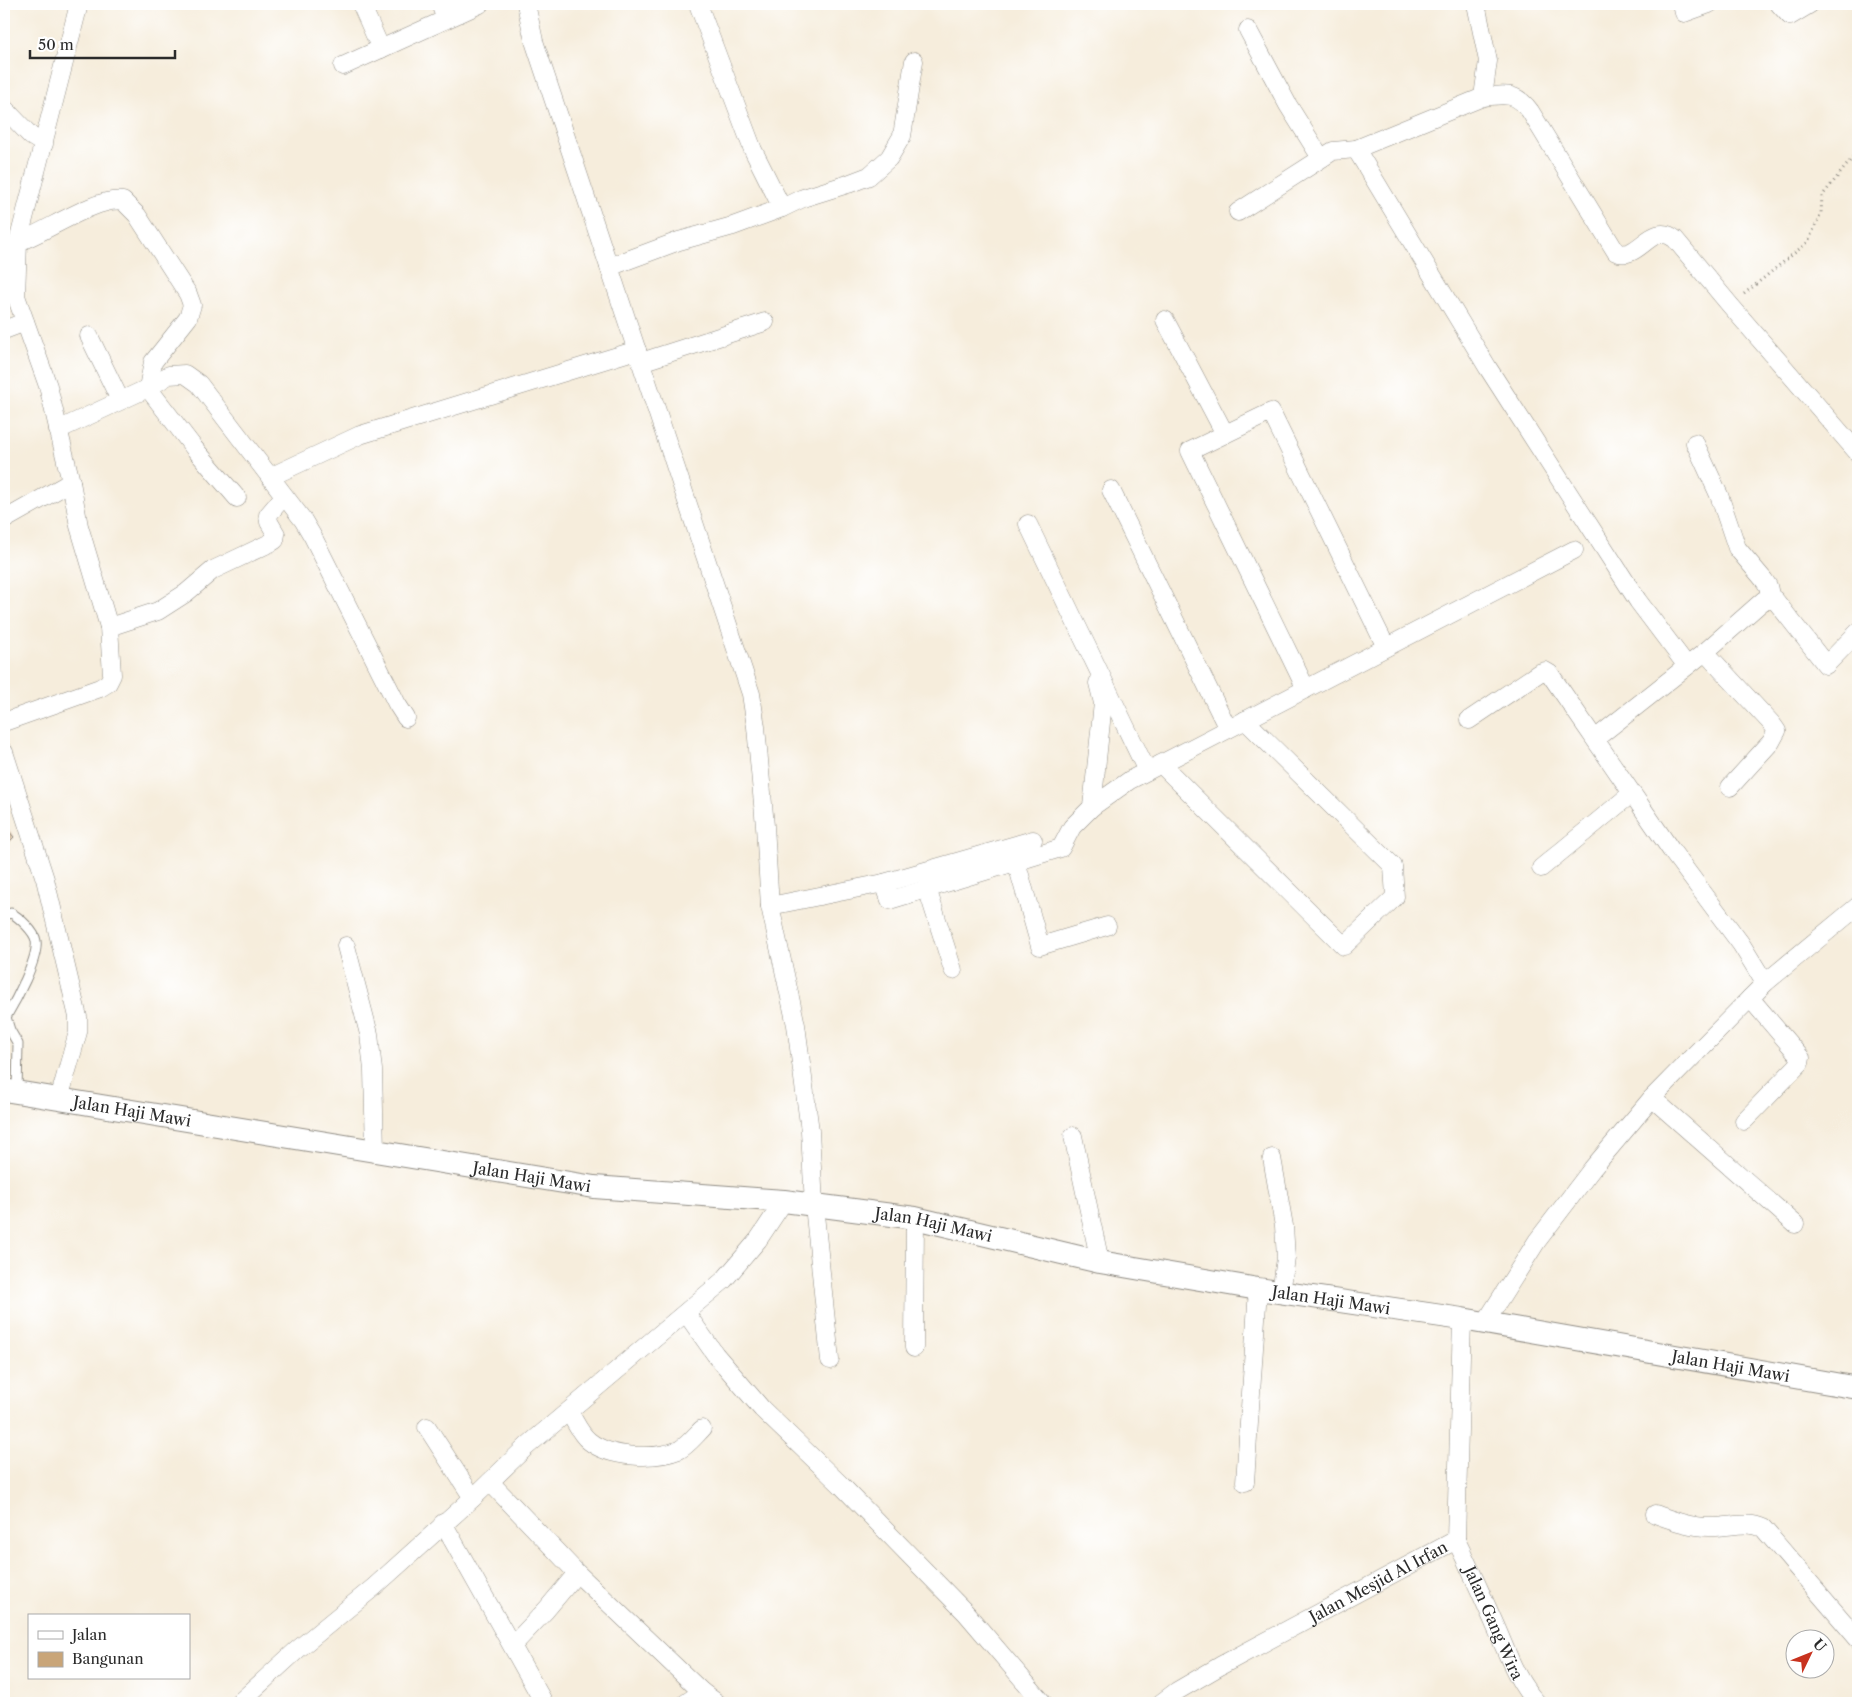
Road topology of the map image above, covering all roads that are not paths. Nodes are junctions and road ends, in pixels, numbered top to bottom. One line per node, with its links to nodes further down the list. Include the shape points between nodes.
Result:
1 (79, 4): 18 (street)
2 (361, 4): 13 (street)
3 (480, 4): 11 (street)
4 (526, 4): 24 (street, via 534,41)
5 (698, 4): 21 (street, via 753,150)
6 (1476, 4): 16 (street, via 1488,61)
7 (1682, 4): 8 (street, via 1684,13)
8 (1709, 4)
9 (1779, 4): 10 (street, via 1790,16)
10 (1810, 4)
11 (443, 11): 13 (street)
12 (1248, 30): 20 (street, via 1288,105)
13 (381, 49): 15 (street)
14 (914, 61): 21 (street, via 902,136 889,158 869,176)
15 (344, 66)
16 (1483, 97): 19 (street); 36 (street, via 1509,95 1524,102 1616,252 1627,254 1654,235 1670,235)
17 (4, 108): 18 (street, via 31,136)
18 (44, 144): 23 (street)
19 (1356, 149): 20 (street, via 1333,151); 51 (street, via 1488,368 1638,601)
20 (1322, 158): 22 (street)
21 (782, 208): 24 (street)
22 (1238, 212)
23 (18, 242): 26 (street, via 16,296); 31 (street, via 111,201 123,201 137,215 192,305 188,318 153,362)
24 (609, 267): 30 (street)
25 (1165, 320): 34 (street)
26 (25, 322): 28 (street); 33 (street, via 48,386)
27 (766, 322): 30 (street)
28 (4, 330)
29 (89, 336): 32 (street)
30 (639, 356): 37 (street, via 360,435); 69 (street, via 751,694 766,826)
31 (148, 388): 32 (street); 37 (street, via 169,375 192,377); 41 (street)
32 (120, 400): 33 (street)
33 (58, 430): 38 (street)
34 (1225, 434): 48 (street, via 1271,412); 52 (street, via 1190,451)
35 (1695, 443): 45 (street, via 1719,495 1737,548 1768,586)
36 (1858, 453)
37 (270, 477): 40 (street)
38 (71, 482): 42 (street); 46 (street, via 79,526)
39 (1111, 490): 57 (street)
40 (284, 496): 46 (street, via 268,515 276,534 275,540 213,570 186,593 158,610); 53 (street, via 318,545)
41 (237, 498)
42 (4, 520)
43 (1028, 524): 50 (street)
44 (1574, 550): 48 (street)
45 (1770, 599): 47 (street, via 1775,600 1826,665); 49 (street, via 1764,600)
46 (109, 628): 56 (street, via 112,675 108,683)
47 (1858, 632)
48 (1386, 648): 52 (street)
49 (1706, 652): 51 (street); 61 (street, via 1777,731)
50 (1092, 656): 60 (street); 63 (street, via 1103,703)
51 (1686, 666): 58 (street)
52 (1306, 689): 54 (street)
53 (406, 718)
54 (1245, 720): 57 (street); 60 (street, via 1393,866 1395,897 1344,946)
55 (1469, 720): 58 (street, via 1538,673 1545,672 1550,674)
56 (4, 722)
57 (1228, 729): 60 (street)
58 (1595, 739): 62 (street)
59 (4, 752): 79 (street, via 45,879 78,1017 78,1032)
60 (1154, 767): 63 (street)
61 (1730, 787)
62 (1631, 794): 66 (street); 75 (street, via 1741,944)
63 (1092, 807): 65 (street, via 1072,827 1061,848)
64 (1033, 840): 67 (street)
65 (1016, 862): 68 (street); 72 (street, via 1040,946)
66 (1541, 868)
67 (884, 883): 68 (street, via 890,900); 69 (street)
68 (928, 888): 74 (street)
69 (770, 906): 85 (street, via 796,1025 810,1131)
70 (1858, 906): 75 (street)
71 (4, 915): 77 (lane, via 11,913 18,917 37,943 18,996 6,1017 18,1044)
72 (1107, 926)
73 (346, 946): 82 (street, via 369,1034)
74 (953, 970)
75 (1765, 983): 76 (street)
76 (1750, 998): 78 (street); 80 (street, via 1801,1058 1800,1063)
77 (11, 1091): 79 (street, Jalan Haji Mawi)
78 (1652, 1098): 87 (street); 93 (street, via 1536,1241)
79 (60, 1099): 82 (street, Jalan Haji Mawi)
80 (1744, 1121)
81 (1073, 1136): 88 (street)
82 (375, 1151): 84 (street, Jalan Haji Mawi, via 594,1187)
83 (1272, 1158): 90 (street, via 1284,1226 1286,1258)
84 (784, 1200): 85 (street, Jalan Haji Mawi); 91 (street, via 758,1240 724,1280)
85 (814, 1205): 86 (street, Jalan Haji Mawi); 95 (street)
86 (915, 1218): 88 (street, Jalan Haji Mawi); 94 (street)
87 (1795, 1224)
88 (1100, 1262): 89 (street, Jalan Haji Mawi)
89 (1258, 1289): 90 (street, Jalan Haji Mawi); 101 (street)
90 (1281, 1293): 92 (street, Jalan Haji Mawi)
91 (686, 1313): 97 (street); 114 (street, via 762,1410 841,1485 966,1613)
92 (1462, 1319): 93 (street, Jalan Haji Mawi); 105 (street, Jalan Mesjid Al Irfan)
93 (1485, 1323): 96 (street, Jalan Haji Mawi)
94 (914, 1348)
95 (830, 1360)
96 (1858, 1388)
97 (569, 1412): 99 (street, via 588,1441 610,1450 640,1456 680,1449); 100 (street)
98 (427, 1428): 102 (street)
99 (702, 1429)
100 (490, 1482): 102 (street); 106 (street)
101 (1246, 1482)
102 (473, 1498): 104 (street)
103 (1655, 1514): 107 (street, via 1708,1528 1755,1524 1763,1528)
104 (443, 1523): 108 (street); 110 (street)
105 (1456, 1540): 115 (street, Jalan Mesjid Al Irfan, via 1220,1666); 116 (street, Jalan Gang Wira, via 1514,1670)
106 (577, 1573): 108 (street); 109 (street)
107 (1858, 1639)
108 (513, 1645): 111 (street)
109 (702, 1692): 112 (street); 113 (street)
110 (239, 1703)
111 (544, 1703)
112 (686, 1703)
113 (717, 1703)
114 (1042, 1703)
115 (1161, 1703)
116 (1537, 1703)

